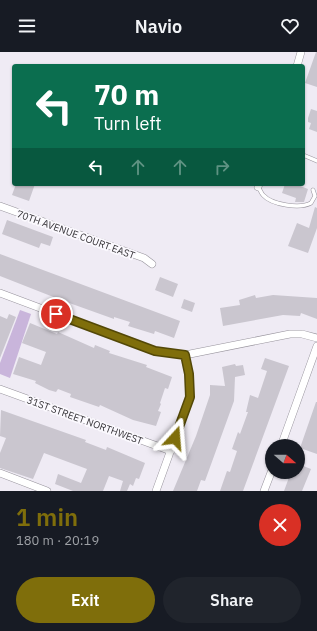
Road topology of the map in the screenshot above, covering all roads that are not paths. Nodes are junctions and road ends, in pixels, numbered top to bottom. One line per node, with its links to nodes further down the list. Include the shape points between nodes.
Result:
1 (301, 52): 2 (street)
2 (298, 64)
3 (305, 156): 4 (lane)
4 (317, 160)
5 (259, 186): 6 (lane, via 263,195 270,200 300,207 311,203 315,196)
6 (313, 190)
7 (0, 206): 8 (street, 70TH AVENUE COURT EAST, via 144,258)
8 (152, 264)
9 (0, 293): 12 (street, via 155,351)
10 (317, 338): 12 (street, via 290,334)
11 (317, 346): 14 (street)
12 (185, 355): 15 (street, via 190,397)
13 (0, 389): 15 (street, 31ST STREET NORTHWEST)
14 (284, 439)
15 (171, 451): 19 (street)
16 (0, 474): 18 (street)
17 (269, 479): 20 (street)
18 (47, 491)
19 (156, 491)
20 (264, 491)

